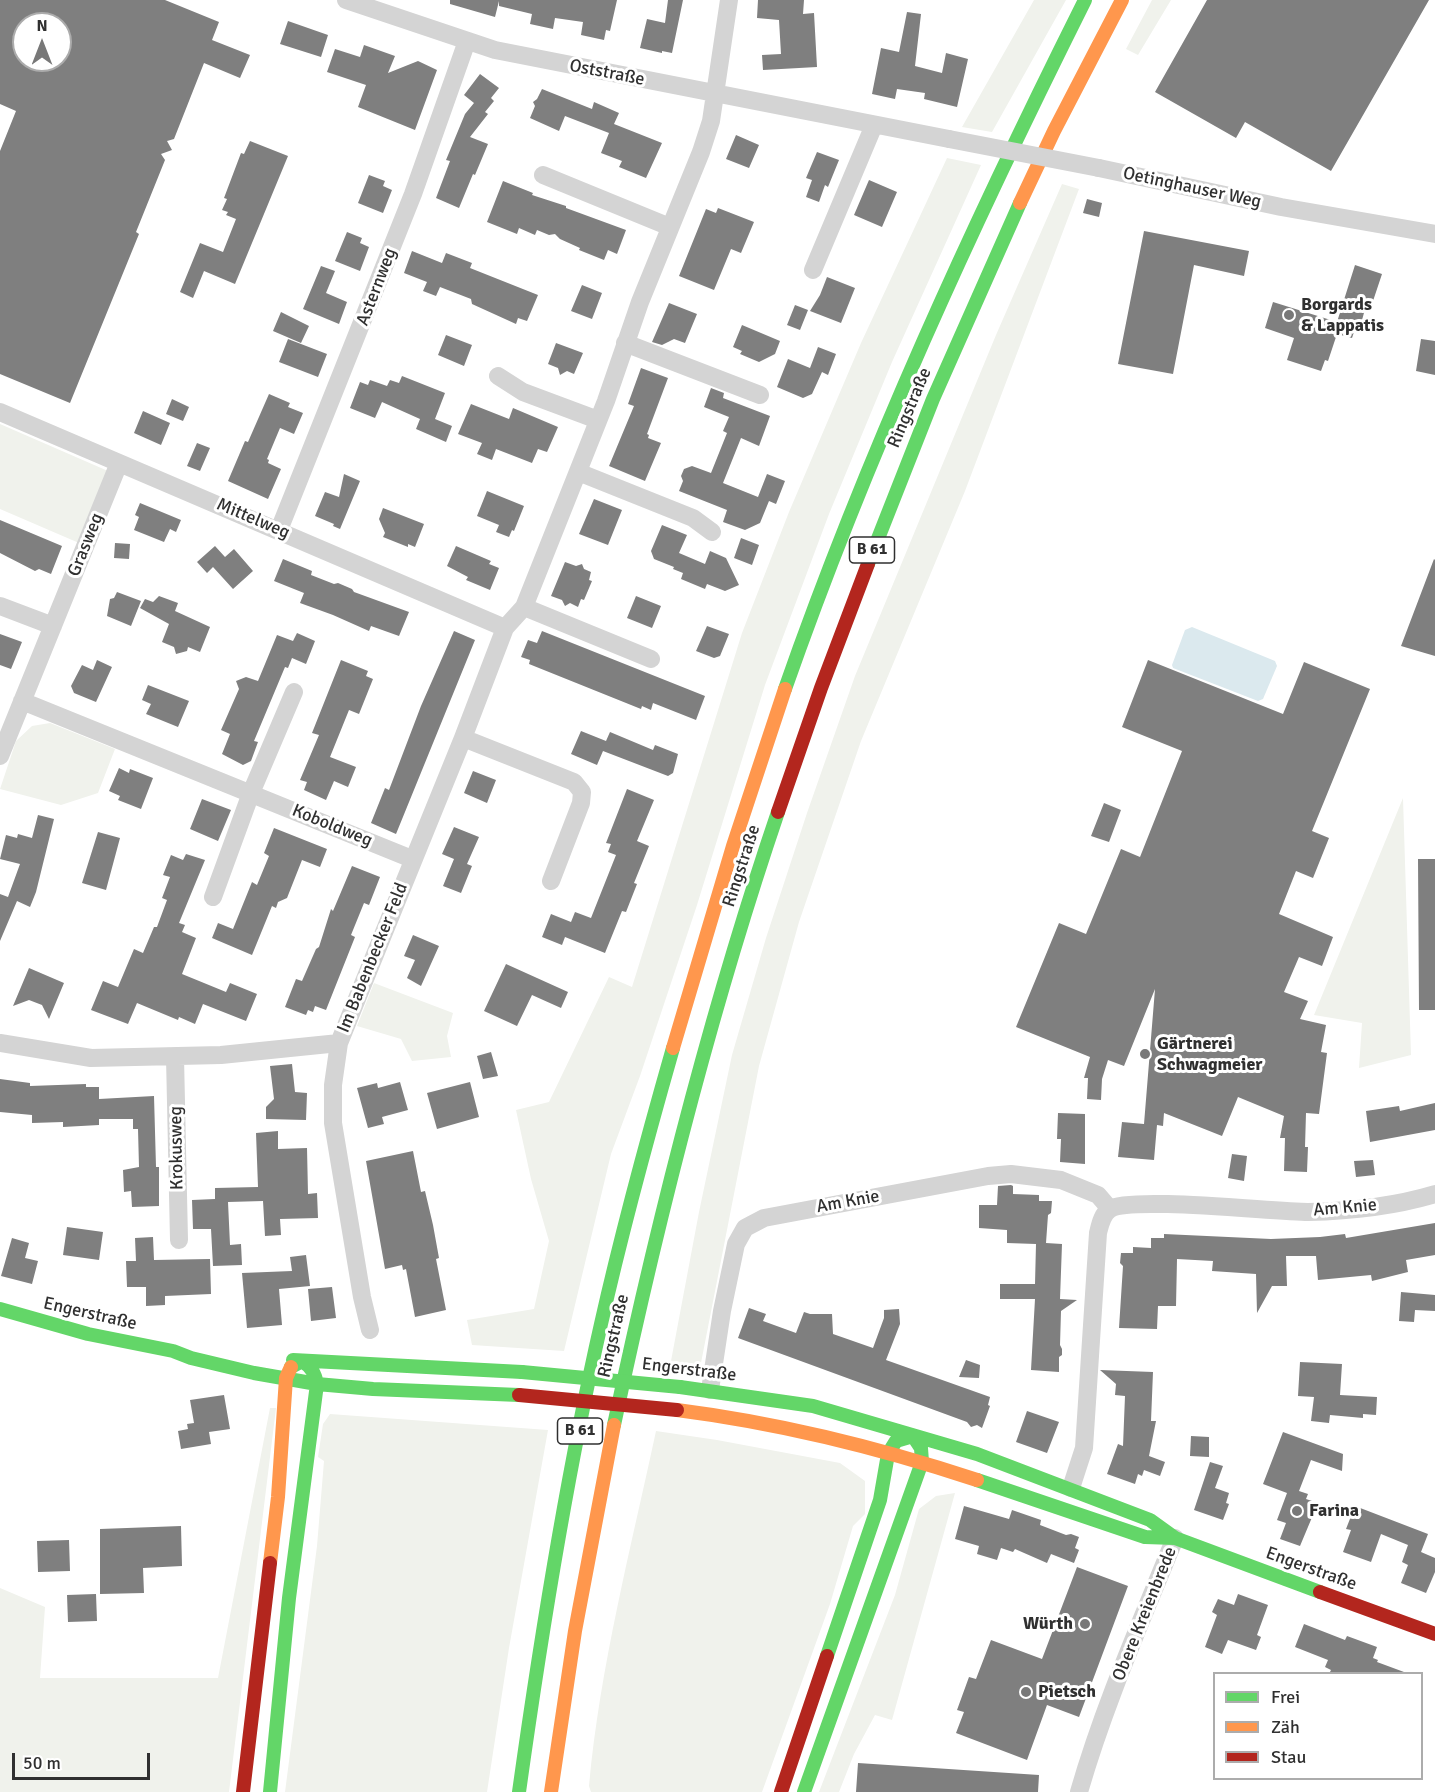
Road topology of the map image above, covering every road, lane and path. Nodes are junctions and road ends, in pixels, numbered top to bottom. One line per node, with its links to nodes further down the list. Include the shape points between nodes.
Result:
1 (345, 0): 5 (street, Oststraße)
2 (729, 0): 6 (street, Im Babenbecker Feld)
3 (1085, 0): 58 (main road, Ringstraße / B 61, via 980,214 879,446 828,574 746,806 654,1116 595,1356 538,1657)
4 (1122, 0): 55 (main road, Ringstraße / B 61, via 1056,128 948,362 818,693 747,907 684,1124 628,1357)
5 (467, 41): 6 (street, Oststraße); 20 (street, Asternweg, via 413,194)
6 (715, 94): 7 (street, Oststraße); 10 (street, Im Babenbecker Feld, via 701,152)
7 (874, 125): 8 (street, Oststraße); 12 (street)
8 (949, 139): 11 (street, Oetinghauser Weg, bridge, via 1281,207)
9 (543, 175): 10 (street)
10 (670, 227): 13 (street, Im Babenbecker Feld)
11 (1435, 234)
12 (813, 270)
13 (625, 343): 15 (street); 17 (street, Im Babenbecker Feld)
14 (498, 376): 17 (street, via 523,392)
15 (760, 395)
16 (0, 412): 18 (street, Mittelweg)
17 (598, 420): 19 (street, Im Babenbecker Feld)
18 (119, 463): 20 (street, Mittelweg); 24 (street, Grasweg)
19 (578, 472): 21 (street, via 693,518); 23 (street, Im Babenbecker Feld)
20 (279, 530): 25 (street, Mittelweg)
21 (712, 532)
22 (0, 606): 24 (street)
23 (524, 607): 25 (street, Im Babenbecker Feld); 26 (street)
24 (53, 626): 28 (street, Grasweg)
25 (505, 628): 29 (street, Im Babenbecker Feld)
26 (651, 660)
27 (294, 692): 31 (street)
28 (22, 701): 30 (street, Grasweg); 31 (street, Koboldweg)
29 (462, 738): 32 (street, Im Babenbecker Feld); 33 (street, via 574,782 582,792)
30 (0, 756)
31 (251, 794): 32 (street, Koboldweg); 34 (street)
32 (412, 859): 36 (street, Im Babenbecker Feld)
33 (551, 881)
34 (213, 897)
35 (0, 1043): 37 (street, via 91,1058)
36 (339, 1043): 37 (street); 42 (street, Im Babenbecker Feld, via 333,1123)
37 (175, 1057): 40 (street, Krokusweg)
38 (1435, 1194): 39 (street, Am Knie, via 1345,1210 1307,1212 1167,1205)
39 (1110, 1209): 49 (street, Am Knie, via 1098,1196 1061,1180 1011,1174 764,1218 745,1228 736,1244); 53 (street, via 1098,1233 1084,1448)
40 (179, 1240)
41 (0, 1309): 43 (main road, Engerstraße, via 88,1334)
42 (370, 1330)
43 (173, 1351): 44 (main road, Engerstraße); 47 (main road, Engerstraße)
44 (248, 1357)
45 (280, 1359): 46 (main road, Engerstraße)
46 (302, 1361): 47 (main road, via 292,1364); 48 (main road, via 316,1375); 49 (main road, Engerstraße, bridge, via 522,1372)
47 (286, 1378): 48 (main road, Engerstraße); 60 (main road, via 278,1497)
48 (317, 1384): 51 (main road, Engerstraße, bridge, via 519,1395 677,1410 800,1431); 61 (main road, via 289,1598)
49 (710, 1390): 50 (main road, Engerstraße, via 813,1406)
50 (913, 1436): 51 (main road, via 893,1443); 52 (main road, via 923,1452); 53 (main road, Engerstraße, via 987,1457)
51 (889, 1454): 52 (main road, Engerstraße); 64 (main road, via 880,1500)
52 (922, 1462): 54 (main road, Engerstraße, via 1145,1537); 65 (main road)
53 (1071, 1488): 54 (main road, Engerstraße, via 1150,1520)
54 (1175, 1538): 57 (main road, Engerstraße); 66 (street, Obere Kreienbrede)
55 (588, 1557): 56 (main road); 63 (main road, Ringstraße / B 61)
56 (597, 1589)
57 (1435, 1634)
58 (525, 1749): 59 (main road); 62 (main road, Ringstraße / B 61)
59 (507, 1769)
60 (243, 1792)
61 (270, 1792)
62 (519, 1792)
63 (551, 1792)
64 (780, 1792)
65 (804, 1792)
66 (1079, 1792)

